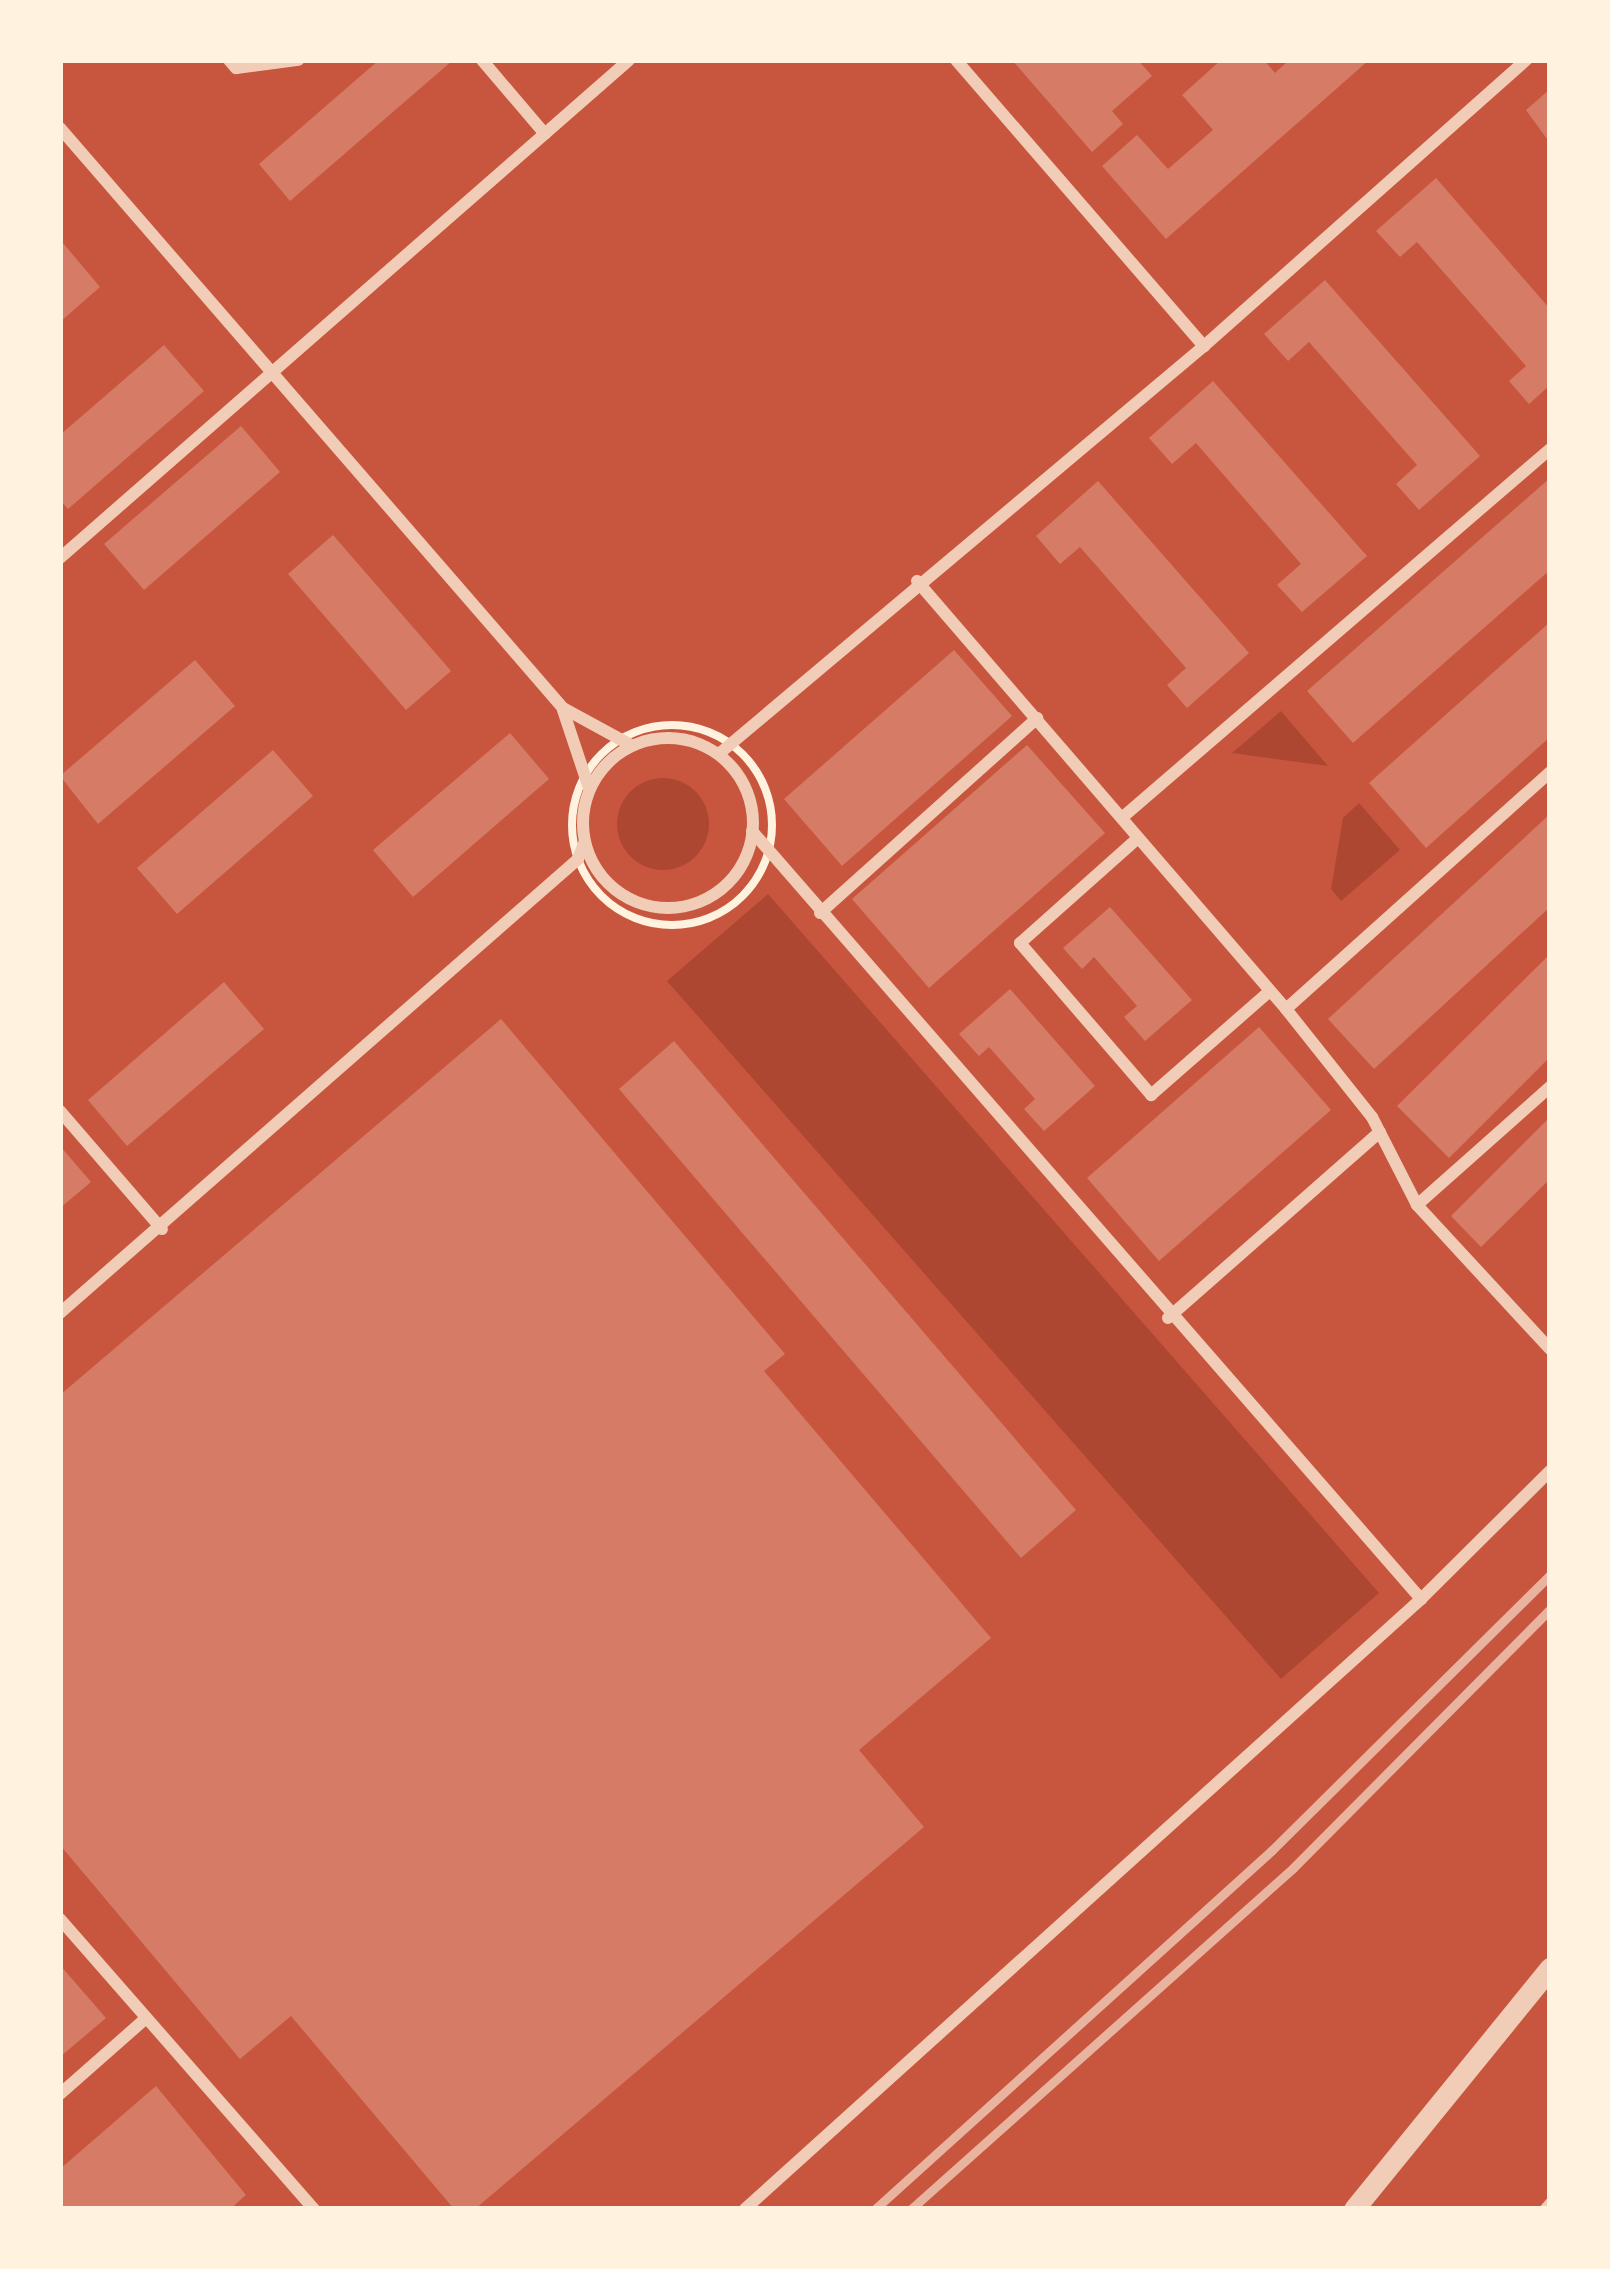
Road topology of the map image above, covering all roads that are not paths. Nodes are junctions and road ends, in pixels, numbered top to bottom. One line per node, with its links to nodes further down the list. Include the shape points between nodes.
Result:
1 (229, 60): 2 (street, via 236,68)
2 (298, 60)
3 (482, 60): 8 (street)
4 (628, 60): 8 (street)
5 (956, 60): 9 (street)
6 (1526, 60): 9 (street)
7 (60, 128): 10 (street)
8 (545, 134): 10 (street)
9 (1204, 346): 13 (street)
10 (272, 373): 12 (street); 14 (street)
11 (1550, 449): 20 (street)
12 (60, 558)
13 (917, 581): 15 (street); 17 (street)
14 (563, 709): 16 (street); 19 (street)
15 (1036, 718): 20 (street); 24 (street)
16 (624, 743): 17 (street, via 668,737); 19 (street)
17 (725, 749): 21 (street, via 750,800)
18 (1550, 772): 26 (street)
19 (588, 782): 23 (street)
20 (1124, 816): 22 (street)
21 (752, 831): 23 (street, via 749,853 721,891 665,909 617,892); 24 (street)
22 (1138, 838): 25 (street); 25 (street, via 1020,944 1151,1095)
23 (584, 843): 31 (street, via 578,859)
24 (820, 913): 33 (street)
25 (1270, 991): 26 (street)
26 (1286, 1009): 29 (street)
27 (1550, 1087): 30 (street)
28 (60, 1111): 31 (street)
29 (1379, 1132): 30 (street); 33 (street)
30 (1417, 1205): 34 (street)
31 (162, 1228): 32 (street)
32 (60, 1313)
33 (1168, 1318): 36 (street)
34 (1550, 1348)
35 (1550, 1471): 36 (street)
36 (1421, 1599): 44 (street)
37 (60, 1918): 39 (street)
38 (1550, 1968): 41 (street)
39 (145, 2019): 40 (street); 43 (street)
40 (60, 2094)
41 (1423, 2129): 45 (street); 46 (street)
42 (1550, 2201): 47 (lane)
43 (314, 2209)
44 (745, 2209)
45 (1354, 2209)
46 (1372, 2209)
47 (1544, 2209)

